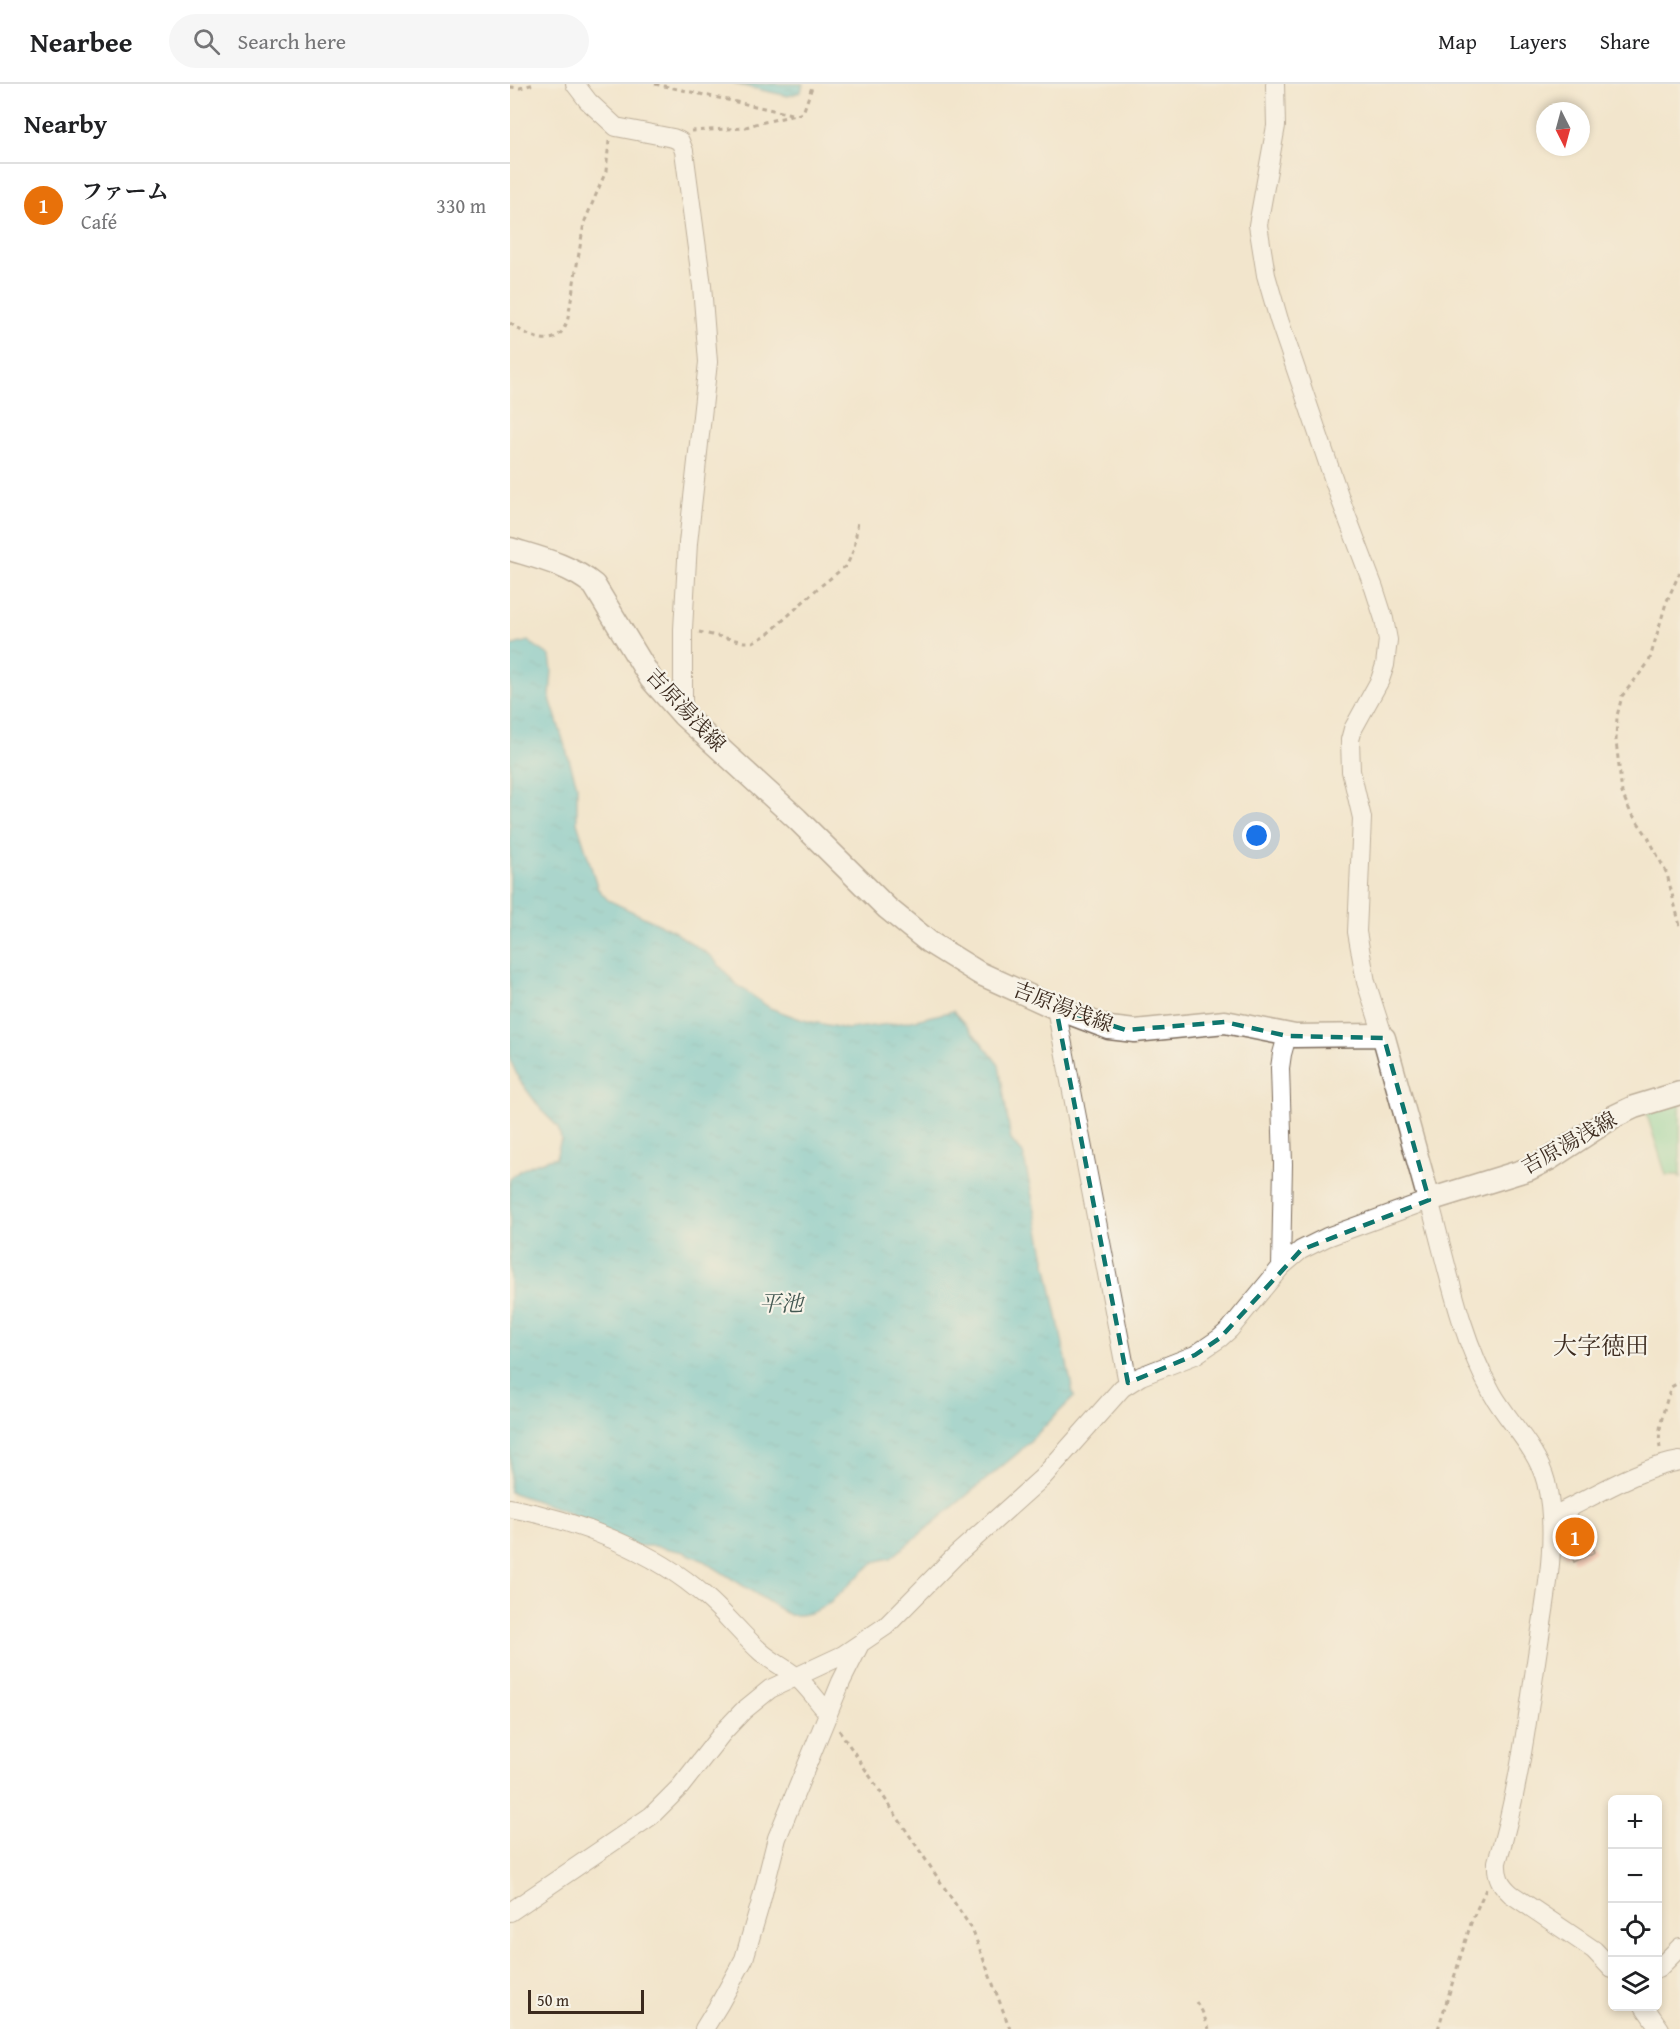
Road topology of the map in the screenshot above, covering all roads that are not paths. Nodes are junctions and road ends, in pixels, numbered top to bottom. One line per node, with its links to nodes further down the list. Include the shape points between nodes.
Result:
1 (575, 84): 4 (street, via 613,125 673,138 683,148 708,362 688,543)
2 (1275, 84): 7 (street, via 1276,126 1258,225 1266,275 1374,588 1388,640 1380,680 1350,740 1362,818 1357,932 1366,982)
3 (510, 549): 4 (main road, 吉原湯浅線, via 560,565 594,585 651,679)
4 (684, 715): 5 (main road, 吉原湯浅線, via 887,908 929,942 980,973)
5 (1056, 1008): 6 (main road, 吉原湯浅線, via 1119,1030 1225,1022); 11 (street)
6 (1287, 1036): 7 (main road, 吉原湯浅線); 10 (street, via 1280,1068)
7 (1384, 1038): 9 (main road)
8 (1680, 1093): 9 (main road, 吉原湯浅線, via 1613,1117 1529,1169)
9 (1429, 1200): 10 (street, via 1313,1244); 14 (street, via 1461,1319 1492,1394 1528,1444 1546,1480)
10 (1281, 1267): 11 (street, via 1215,1342 1195,1355)
11 (1128, 1383): 15 (street, via 1042,1478 886,1626)
12 (1671, 1462): 14 (street)
13 (510, 1508): 16 (street, via 585,1530 661,1565 704,1595 761,1652)
14 (1551, 1517): 21 (street, via 1547,1588 1516,1790 1497,1862 1498,1877 1519,1900 1594,1950)
15 (860, 1644): 16 (street); 17 (street)
16 (795, 1676): 17 (street); 18 (street, via 770,1689 743,1711 651,1816)
17 (828, 1713): 23 (street, via 777,1838 744,1959)
18 (510, 1912)
19 (1680, 1947): 20 (street)
20 (1662, 1965)
21 (1608, 1966)
22 (1647, 2011): 24 (street)
23 (704, 2029)
24 (1660, 2029)

